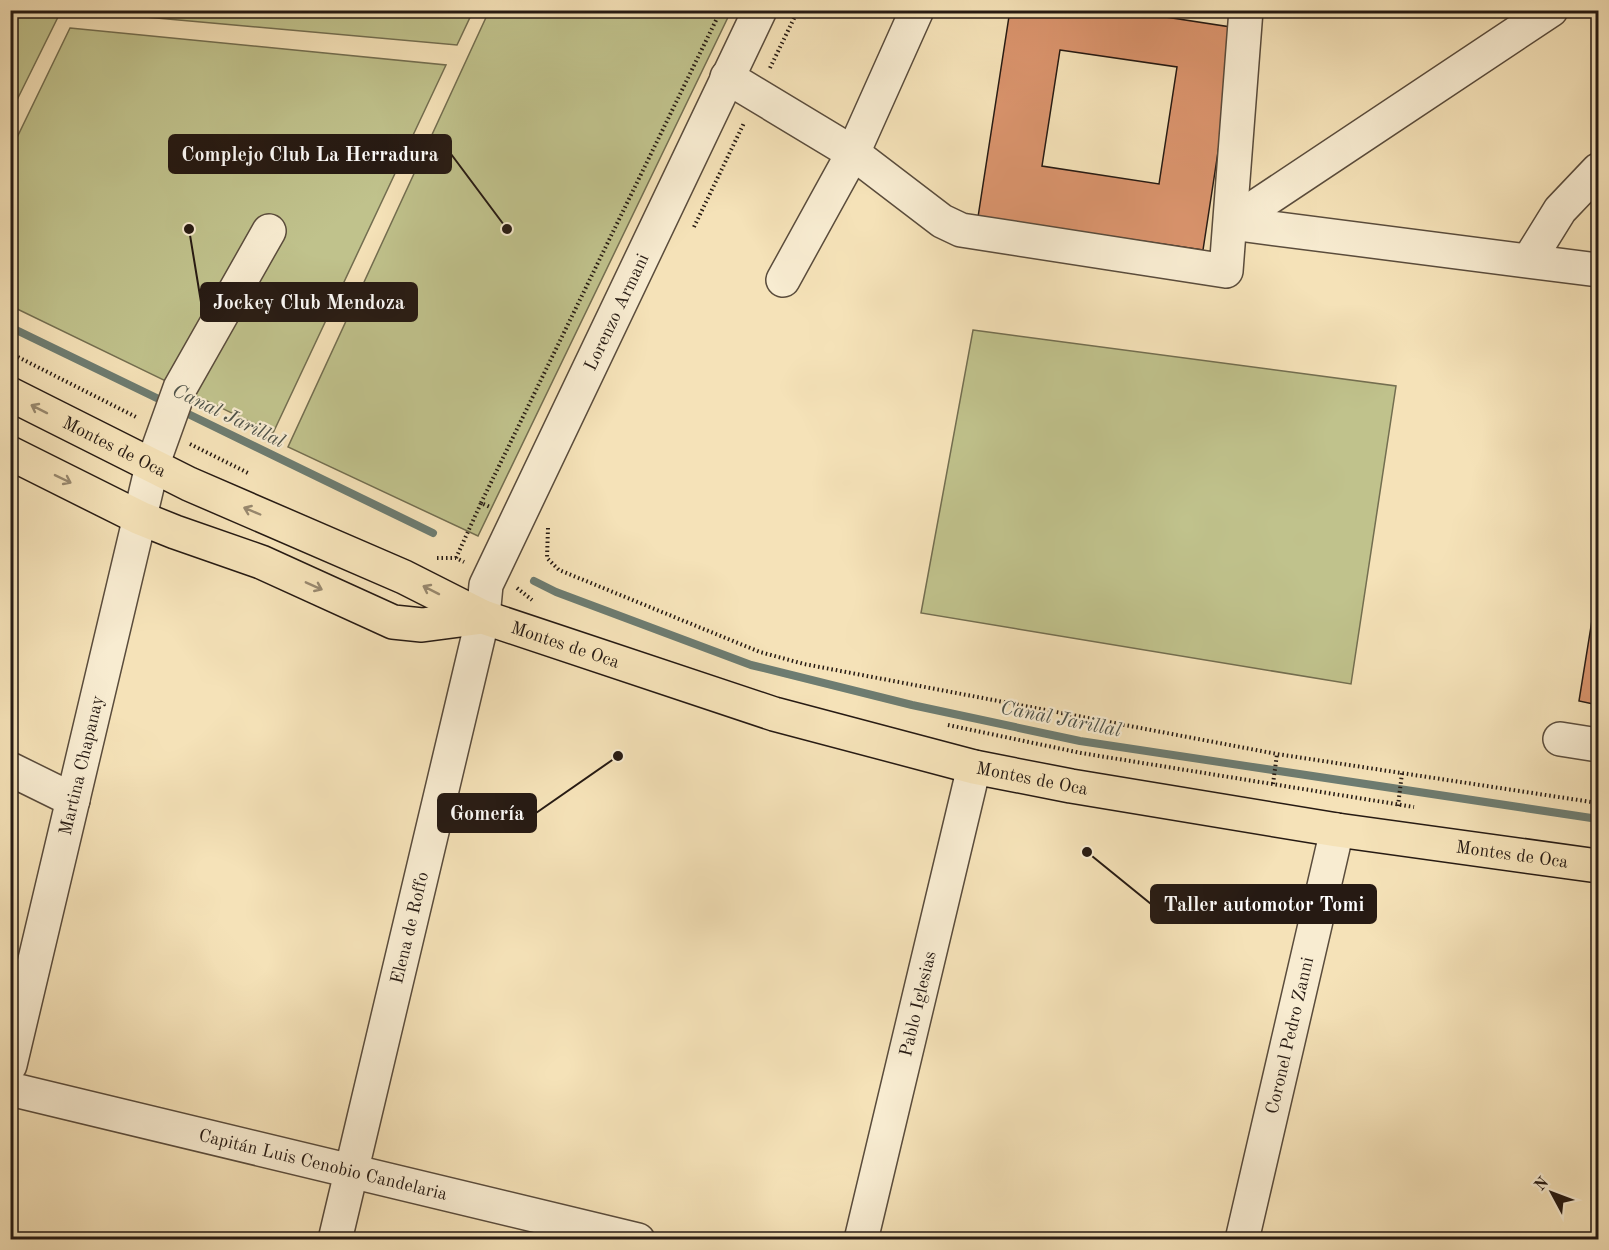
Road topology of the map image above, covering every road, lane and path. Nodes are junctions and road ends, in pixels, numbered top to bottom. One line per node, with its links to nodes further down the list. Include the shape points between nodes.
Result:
1 (721, 10): 20 (path)
2 (760, 10): 6 (street, Lorenzo Armani)
3 (917, 10): 7 (street)
4 (1246, 10): 9 (street)
5 (1551, 10): 9 (street)
6 (727, 76): 7 (street); 21 (street, Lorenzo Armani)
7 (853, 153): 9 (street, via 942,221 961,230 1226,271); 13 (street)
8 (1599, 170): 11 (street, via 1560,210)
9 (1231, 223): 11 (street)
10 (270, 231): 16 (street, Martina Chapanay)
11 (1529, 260): 12 (street)
12 (1599, 270)
13 (783, 280)
14 (10, 353): 16 (path)
15 (10, 394): 18 (main road, Montes de Oca, one-way to 15)
16 (171, 414): 18 (street, Martina Chapanay); 19 (path)
17 (10, 453): 22 (main road, Montes de Oca, one-way to 22)
18 (152, 466): 22 (street, Martina Chapanay); 27 (main road, Montes de Oca, one-way to 18, via 404,577)
19 (256, 477)
20 (481, 503): 21 (path); 24 (path)
21 (518, 517): 25 (street, Lorenzo Armani); 31 (path, via 549,528 547,558 559,570 760,652 804,664)
22 (140, 518): 27 (main road, Montes de Oca, one-way to 27, via 261,562 393,622 422,626); 37 (street, Martina Chapanay)
23 (429, 557): 24 (path)
24 (456, 558): 25 (path)
25 (490, 575): 26 (path, via 521,590); 27 (street, Lorenzo Armani)
26 (537, 604)
27 (483, 617): 32 (main road, Montes de Oca, via 774,714); 44 (street, Elena de Roffo)
28 (937, 723): 39 (path, via 1080,753)
29 (1560, 739): 30 (street)
30 (1599, 745)
31 (1277, 754): 34 (path); 35 (path)
32 (974, 767): 40 (main road, Montes de Oca); 47 (street, Pablo Iglesias)
33 (10, 769): 37 (street)
34 (1402, 773): 36 (path); 38 (path)
35 (1274, 777)
36 (1399, 796)
37 (73, 801): 42 (street, Martina Chapanay)
38 (1599, 803)
39 (1424, 808)
40 (1337, 830): 41 (main road, Montes de Oca); 48 (street, Coronel Pedro Zanni)
41 (1599, 866)
42 (10, 1065)
43 (10, 1089): 44 (street, Capitán Luis Cenobio Candelaria)
44 (352, 1170): 45 (street, Elena de Roffo); 46 (street, Capitán Luis Cenobio Candelaria)
45 (335, 1239)
46 (638, 1239)
47 (861, 1239)
48 (1242, 1239)

